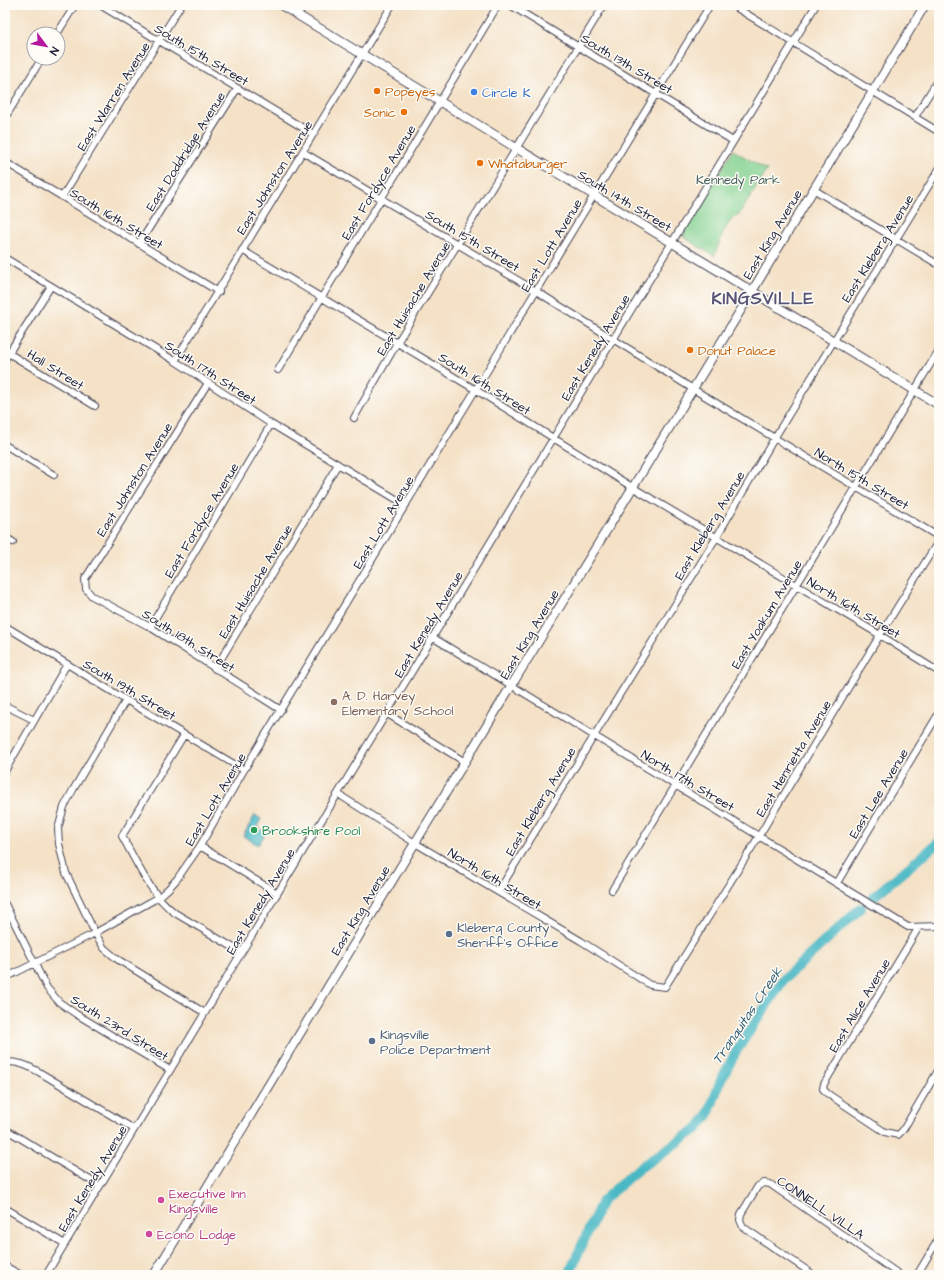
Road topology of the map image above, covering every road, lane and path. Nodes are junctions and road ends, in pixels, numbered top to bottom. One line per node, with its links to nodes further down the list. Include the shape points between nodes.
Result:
1 (75, 5): 13 (street)
2 (100, 5): 14 (street, South 15th Street)
3 (181, 5): 14 (street, East Warren Avenue)
4 (392, 5): 17 (street, East Johnston Avenue)
5 (498, 5): 23 (street, East Fordyce Avenue)
6 (510, 5): 16 (street, South 13th Street)
7 (604, 5): 16 (street, East Huisache Avenue)
8 (710, 5): 22 (street, East Lott Avenue)
9 (732, 5): 15 (street)
10 (816, 5): 15 (street, East Kenedy Avenue)
11 (925, 5): 21 (main road, East King Avenue)
12 (284, 6): 17 (main road, South 14th Street)
13 (62, 26)
14 (160, 42): 20 (street, South 15th Street); 35 (street, East Warren Avenue)
15 (794, 42): 21 (street); 28 (street, East Kenedy Avenue)
16 (579, 47): 22 (street, South 13th Street); 29 (street, East Huisache Avenue)
17 (362, 54): 23 (main road, South 14th Street); 27 (street, East Johnston Avenue)
18 (37, 66): 25 (street)
19 (939, 78): 24 (street)
20 (238, 89): 27 (street, South 15th Street); 39 (street, East Doddridge Avenue)
21 (873, 91): 24 (street); 33 (main road, East King Avenue)
22 (656, 94): 28 (street, South 13th Street); 34 (street, East Lott Avenue)
23 (440, 102): 29 (main road, South 14th Street); 36 (street, East Fordyce Avenue)
24 (915, 117): 26 (street)
25 (5, 118)
26 (939, 132)
27 (314, 134): 30 (street, East Johnston Avenue)
28 (733, 141): 38 (street, East Kenedy Avenue)
29 (517, 148): 34 (main road, South 14th Street); 40 (street, East Huisache Avenue)
30 (303, 152): 36 (street, South 15th Street); 41 (street, East Johnston Avenue)
31 (5, 162): 35 (street, South 16th Street)
32 (939, 169): 37 (street, East Kleberg Avenue)
33 (813, 189): 37 (street); 46 (main road, East King Avenue)
34 (594, 196): 38 (main road, South 14th Street); 45 (street, East Lott Avenue)
35 (62, 197): 39 (street, South 16th Street)
36 (381, 198): 40 (street, South 15th Street); 48 (street, East Fordyce Avenue)
37 (896, 238): 43 (street); 50 (street, East Kleberg Avenue)
38 (672, 242): 46 (main road, South 14th Street); 49 (street, East Kenedy Avenue)
39 (139, 244): 47 (street, South 16th Street)
40 (458, 244): 45 (street, South 15th Street); 51 (street, East Huisache Avenue)
41 (242, 250): 47 (street, East Johnston Avenue); 48 (street, South 16th Street)
42 (5, 258): 44 (street, South 17th Street)
43 (939, 265)
44 (51, 286): 53 (street); 54 (street, South 17th Street)
45 (536, 291): 49 (street, South 15th Street); 58 (street, East Lott Avenue)
46 (752, 291): 50 (main road, South 14th Street); 57 (main road, East King Avenue)
47 (219, 292): 54 (street, East Johnston Avenue)
48 (321, 297): 51 (street, South 16th Street); 55 (street, East Fordyce Avenue)
49 (613, 339): 57 (street, South 15th Street); 65 (street, East Kenedy Avenue)
50 (834, 340): 59 (main road, South 14th Street); 64 (street, East Kleberg Avenue)
51 (397, 343): 58 (street, South 16th Street); 62 (street, East Huisache Avenue)
52 (939, 350): 59 (street, East Yoakum Avenue)
53 (6, 354): 61 (street, Hall Street)
54 (175, 361): 56 (street, South 17th Street)
55 (278, 370)
56 (208, 383): 63 (street, South 17th Street); 77 (street, East Johnston Avenue, via 85,579)
57 (693, 389): 64 (street, South 15th Street); 70 (main road, East King Avenue)
58 (476, 390): 65 (street, South 16th Street); 71 (street, East Lott Avenue)
59 (915, 390): 60 (main road, South 14th Street); 69 (street, East Yoakum Avenue)
60 (939, 405)
61 (95, 406)
62 (354, 418)
63 (271, 424): 67 (street, South 17th Street); 79 (street, East Fordyce Avenue)
64 (775, 437): 69 (street, North 15th Street); 73 (street, East Kleberg Avenue)
65 (553, 438): 70 (street, South 16th Street); 81 (street, East Kenedy Avenue)
66 (5, 445): 68 (street)
67 (338, 464): 71 (street, South 17th Street); 83 (street, East Huisache Avenue)
68 (54, 475)
69 (855, 487): 74 (street, North 15th Street); 76 (street, East Yoakum Avenue)
70 (632, 488): 73 (street, South 16th Street); 85 (main road, East King Avenue)
71 (406, 505): 88 (street, East Lott Avenue)
72 (5, 537): 75 (street)
73 (716, 538): 76 (street, North 16th Street); 93 (street, East Kleberg Avenue)
74 (939, 539): 80 (street, East Henrietta Avenue)
75 (13, 542)
76 (796, 585): 80 (street, North 16th Street); 97 (street, East Yoakum Avenue)
77 (86, 589): 79 (street, South 18th Street, via 92,596)
78 (5, 626): 82 (street, South 19th Street)
79 (150, 627): 83 (street, South 18th Street)
80 (880, 635): 84 (street, North 16th Street); 99 (street, East Henrietta Avenue)
81 (432, 637): 85 (street); 89 (street, East Kenedy Avenue)
82 (67, 664): 86 (street, South 19th Street); 91 (street)
83 (215, 669): 88 (street, South 18th Street)
84 (939, 672)
85 (512, 686): 93 (street, North 17th Street); 94 (main road, East King Avenue)
86 (126, 700): 92 (street, South 19th Street); 110 (street, via 72,790 58,829 66,873)
87 (6, 706): 91 (street)
88 (281, 710): 95 (street, East Lott Avenue)
89 (386, 713): 94 (street); 98 (street, East Kenedy Avenue)
90 (939, 713): 102 (street, East Lee Avenue)
91 (34, 720): 96 (street)
92 (184, 735): 95 (street, South 19th Street); 106 (street, via 122,836)
93 (593, 736): 97 (street, North 17th Street); 104 (street, East Kleberg Avenue)
94 (465, 762): 100 (main road, East King Avenue)
95 (244, 770): 101 (street, East Lott Avenue)
96 (5, 771)
97 (676, 785): 99 (street, North 17th Street); 103 (street, East Yoakum Avenue)
98 (338, 794): 100 (street, North 16th Street); 105 (street, East Kenedy Avenue)
99 (759, 836): 102 (street, North 17th Street); 114 (street, East Henrietta Avenue)
100 (415, 843): 104 (street, North 16th Street); 129 (main road, East King Avenue)
101 (200, 846): 105 (street); 106 (street, East Lott Avenue, via 177,879)
102 (837, 883): 109 (street, North 17th Street, via 908,927)
103 (612, 890)
104 (498, 892): 114 (street, North 16th Street, via 650,985)
105 (277, 893): 111 (street, East Kenedy Avenue)
106 (158, 897): 110 (street, East Lott Avenue); 111 (street, via 175,912)
107 (5, 904): 112 (street)
108 (939, 926): 109 (street, North 17th Street)
109 (919, 927): 117 (street, East Alice Avenue, via 823,1089 885,1132 898,1135)
110 (95, 933): 112 (street, East Lott Avenue); 115 (street, via 104,948 117,959)
111 (241, 952): 115 (street, East Kenedy Avenue)
112 (34, 962): 113 (street, East Lott Avenue); 118 (street, South 23rd Street, via 47,988 59,1002)
113 (5, 978)
114 (665, 987)
115 (205, 1013): 118 (street, East Kenedy Avenue)
116 (5, 1062): 120 (street, via 18,1062 29,1066)
117 (939, 1069)
118 (170, 1070): 120 (street, East Kenedy Avenue)
119 (5, 1129): 121 (street)
120 (134, 1129): 121 (street, East Kenedy Avenue)
121 (100, 1186): 124 (street, East Kenedy Avenue)
122 (5, 1208): 124 (street)
123 (939, 1238): 132 (street)
124 (65, 1244): 128 (street, East Kenedy Avenue)
125 (7, 1268): 126 (street); 127 (street)
126 (13, 1275)
127 (21, 1275)
128 (46, 1275)
129 (154, 1275)
130 (814, 1275): 131 (street, CONNELL VILLA, via 743,1227 741,1214 758,1186 770,1184)
131 (900, 1275)
132 (917, 1275)

